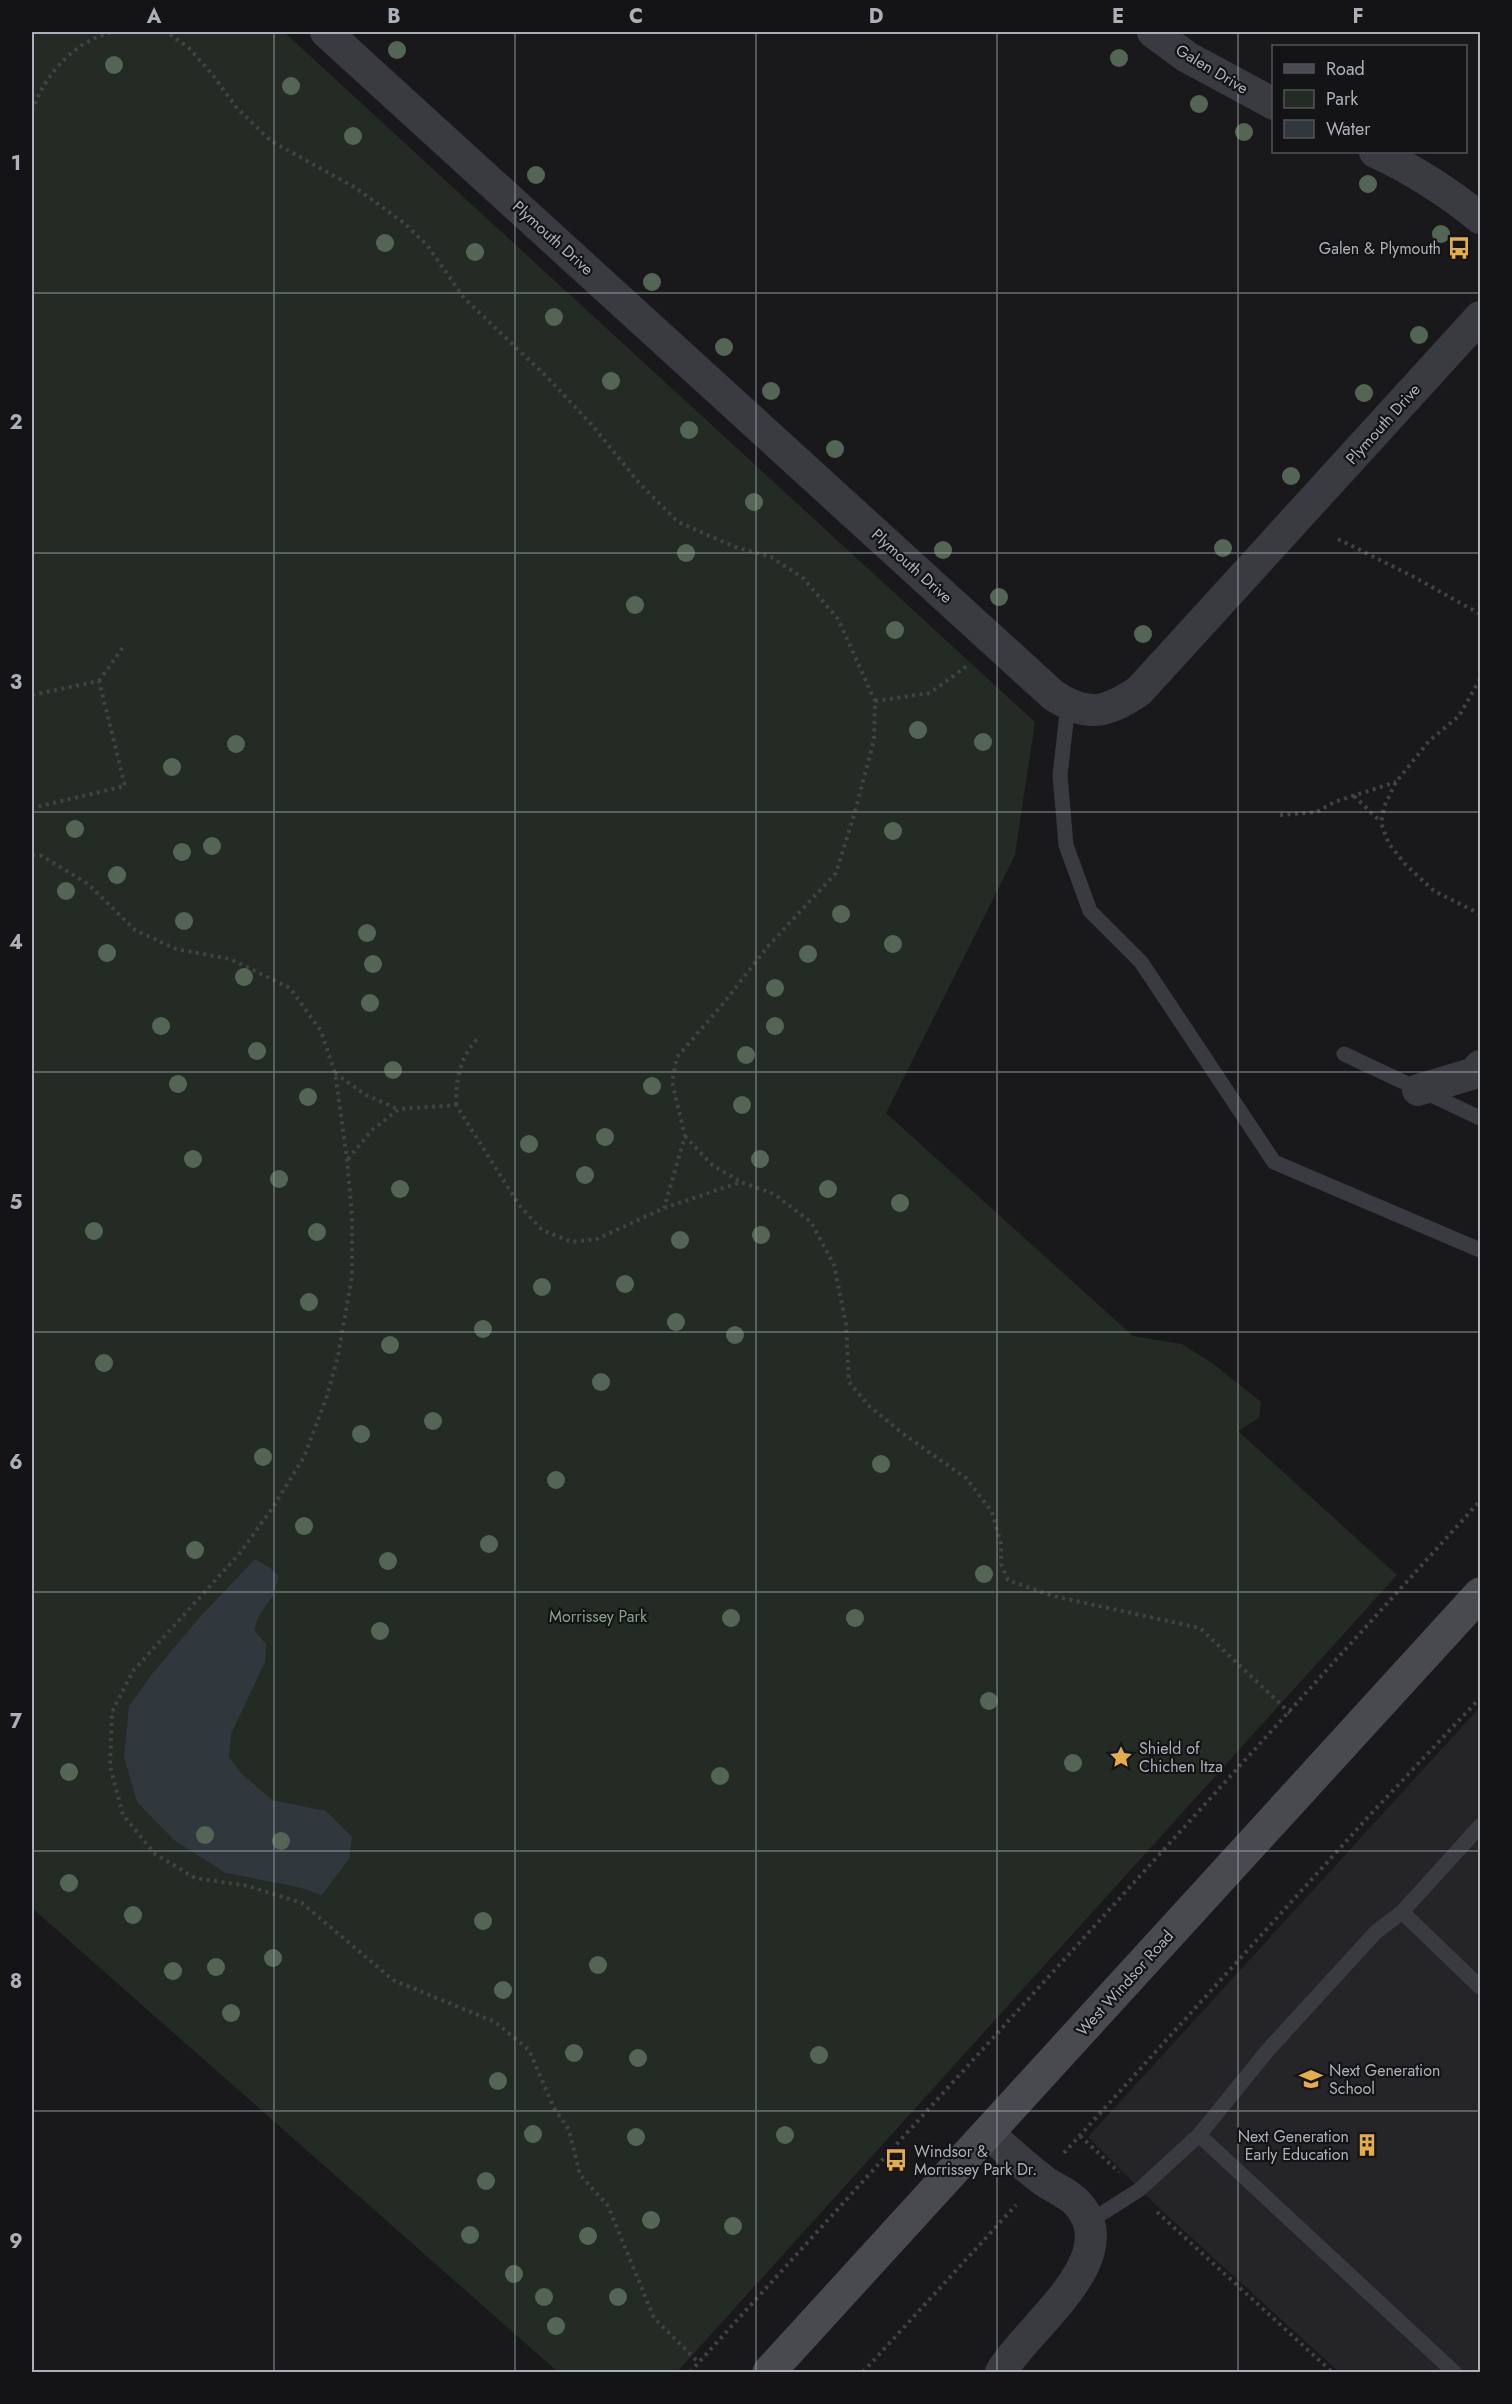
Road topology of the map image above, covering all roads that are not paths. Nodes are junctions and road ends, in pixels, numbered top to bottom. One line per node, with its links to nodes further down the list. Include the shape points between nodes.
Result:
1 (326, 32): 7 (street, Plymouth Drive)
2 (1153, 32): 3 (street, Galen Drive, via 1187,57)
3 (1272, 103)
4 (1377, 153): 5 (street, via 1458,200)
5 (1480, 218)
6 (1480, 317): 7 (street, Plymouth Drive, via 1139,691 1118,706 1096,711)
7 (1068, 705): 12 (lane, via 1060,776 1066,845 1090,911 1141,962 1274,1162)
8 (1344, 1054): 10 (lane)
9 (1480, 1066): 10 (street, via 1475,1073)
10 (1418, 1090): 11 (lane)
11 (1480, 1118)
12 (1480, 1250)
13 (1480, 1594): 17 (main road, West Windsor Road)
14 (1480, 1826): 15 (lane)
15 (1402, 1912): 16 (lane); 18 (lane, via 1376,1932 1268,2049)
16 (1480, 1987)
17 (988, 2133): 19 (street, via 1033,2172 1077,2202); 20 (main road, West Windsor Road)
18 (1199, 2135): 19 (lane, via 1139,2190); 22 (lane)
19 (1090, 2221): 21 (street, via 1092,2248 1081,2273)
20 (769, 2373)
21 (1001, 2373)
22 (1454, 2373)

